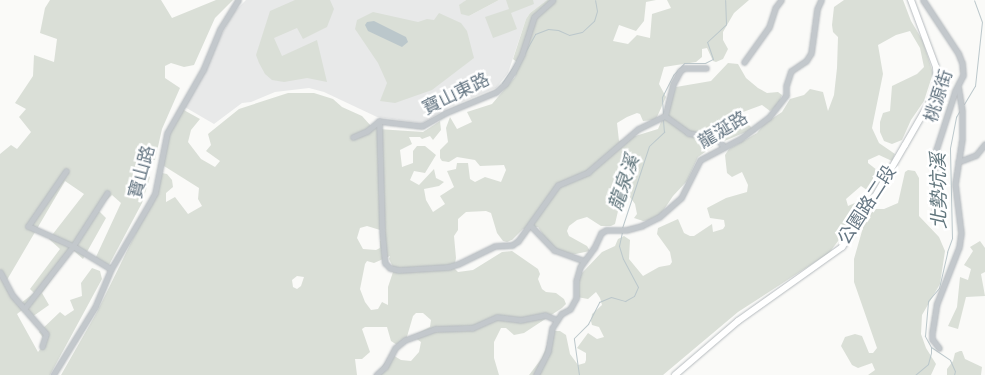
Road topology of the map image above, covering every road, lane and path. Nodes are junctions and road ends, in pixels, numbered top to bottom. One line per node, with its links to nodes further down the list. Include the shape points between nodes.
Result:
1 (238, 0): 22 (street, 寶山路, via 220,29 204,70 167,133 150,204)
2 (553, 0): 11 (street, 寶山東路, via 534,17 513,72 496,92 422,126)
3 (780, 0): 7 (street, via 770,27)
4 (821, 0): 14 (street, 龍涎路, via 811,53 792,71 782,102 753,130)
5 (911, 0): 31 (main road, 公園路二段, via 936,67 937,82 923,114 859,224 842,247 738,321)
6 (923, 0): 9 (street, 桃源街, via 962,63 963,75)
7 (744, 62)
8 (706, 68): 10 (street, via 684,68 680,71)
9 (958, 87): 15 (street, via 962,111); 18 (street, 桃源街, via 936,150)
10 (664, 116): 14 (street, via 688,133 711,136); 19 (street, via 638,129 588,172 558,185)
11 (379, 121): 12 (street); 19 (street, via 382,231 385,263 390,268 399,270 458,264 495,246 512,245)
12 (353, 137)
13 (985, 144): 15 (street, via 976,155)
14 (724, 147): 21 (street, 龍涎路, via 700,160 681,198 659,217 626,230 606,230)
15 (958, 162): 27 (street, via 956,184 961,233 959,247 937,303 932,339)
16 (66, 171): 20 (street, via 28,226)
17 (107, 193): 20 (street)
18 (935, 211)
19 (530, 225): 21 (street, via 554,250)
20 (73, 246): 22 (street); 24 (street)
21 (584, 261): 25 (street, 龍涎路, via 576,281 576,298 570,309)
22 (111, 269): 28 (street, 寶山路, via 95,307)
23 (0, 272): 24 (street)
24 (24, 309): 26 (street, via 46,334)
25 (557, 320): 29 (street, via 545,315 520,320 497,317 472,328 436,329 405,340 395,348 385,367); 30 (street, 龍涎路)
26 (42, 346)
27 (939, 348)
28 (54, 375)
29 (376, 375)
30 (536, 375)
31 (675, 375)

